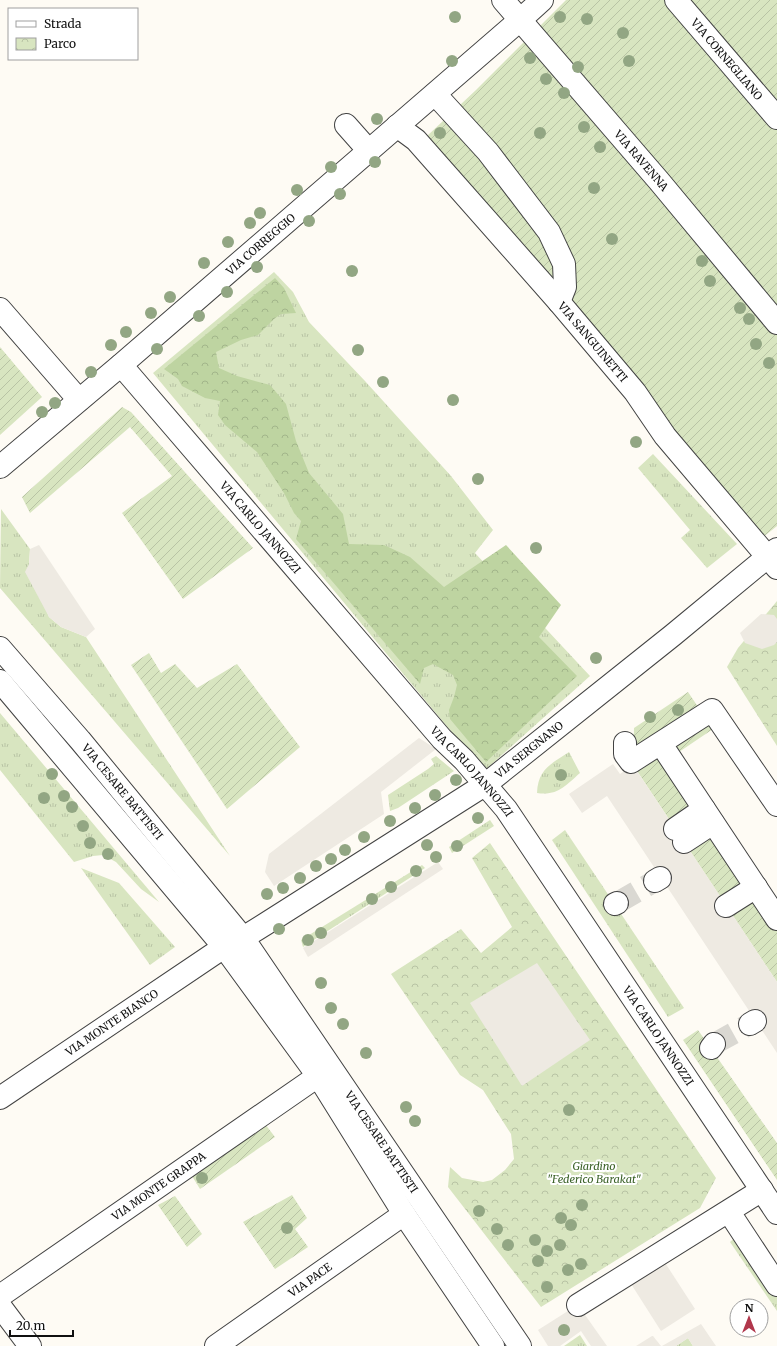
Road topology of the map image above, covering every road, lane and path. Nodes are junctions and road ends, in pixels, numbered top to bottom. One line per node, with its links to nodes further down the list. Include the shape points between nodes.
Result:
1 (503, 0): 4 (street, VIA RAVENNA)
2 (542, 0): 4 (street, VIA CORREGGIO)
3 (676, 0): 6 (street, VIA CORNEGLIANO)
4 (520, 20): 5 (street, VIA CORREGGIO); 12 (street, VIA RAVENNA, via 660,181)
5 (435, 94): 8 (street, VIA CORREGGIO); 10 (street, via 488,152 549,232 564,264 565,287)
6 (777, 118)
7 (346, 124): 9 (street)
8 (397, 126): 9 (street, VIA CORREGGIO); 10 (street, VIA SANGUINETTI, via 416,140)
9 (369, 151): 13 (street, VIA CORREGGIO)
10 (559, 302): 16 (street, VIA SANGUINETTI, via 635,392 665,436)
11 (0, 309): 14 (street)
12 (777, 323)
13 (122, 365): 14 (street, VIA CORREGGIO); 21 (street, VIA CARLO JANNOZZI, via 442,739)
14 (80, 400): 15 (street, VIA CORREGGIO)
15 (0, 467)
16 (774, 558): 21 (street, VIA SERGNANO)
17 (0, 648): 28 (street, VIA CESARE BATTISTI, via 80,740)
18 (0, 681): 28 (street, VIA CESARE BATTISTI)
19 (661, 744): 20 (street, via 631,762); 22 (street, via 712,710); 23 (street)
20 (621, 752)
21 (486, 784): 28 (street, VIA SERGNANO); 31 (street, VIA CARLO JANNOZZI, via 506,809)
22 (777, 805)
23 (709, 816): 24 (street); 25 (street)
24 (679, 836)
25 (756, 887): 26 (street); 27 (street)
26 (726, 906)
27 (777, 919)
28 (234, 942): 29 (street, VIA CESARE BATTISTI); 30 (street, VIA MONTE BIANCO); 42 (street, VIA CESARE BATTISTI)
29 (318, 1076): 34 (street, VIA CESARE BATTISTI); 36 (street, VIA MONTE GRAPPA)
30 (0, 1098)
31 (762, 1190): 32 (street); 33 (street, VIA CARLO JANNOZZI)
32 (728, 1212): 35 (street); 37 (street)
33 (777, 1213)
34 (404, 1214): 40 (street, VIA PACE); 41 (street, VIA CESARE BATTISTI)
35 (777, 1285)
36 (0, 1296)
37 (578, 1305)
38 (0, 1306): 39 (street)
39 (30, 1346)
40 (216, 1346)
41 (493, 1346)
42 (520, 1346)

